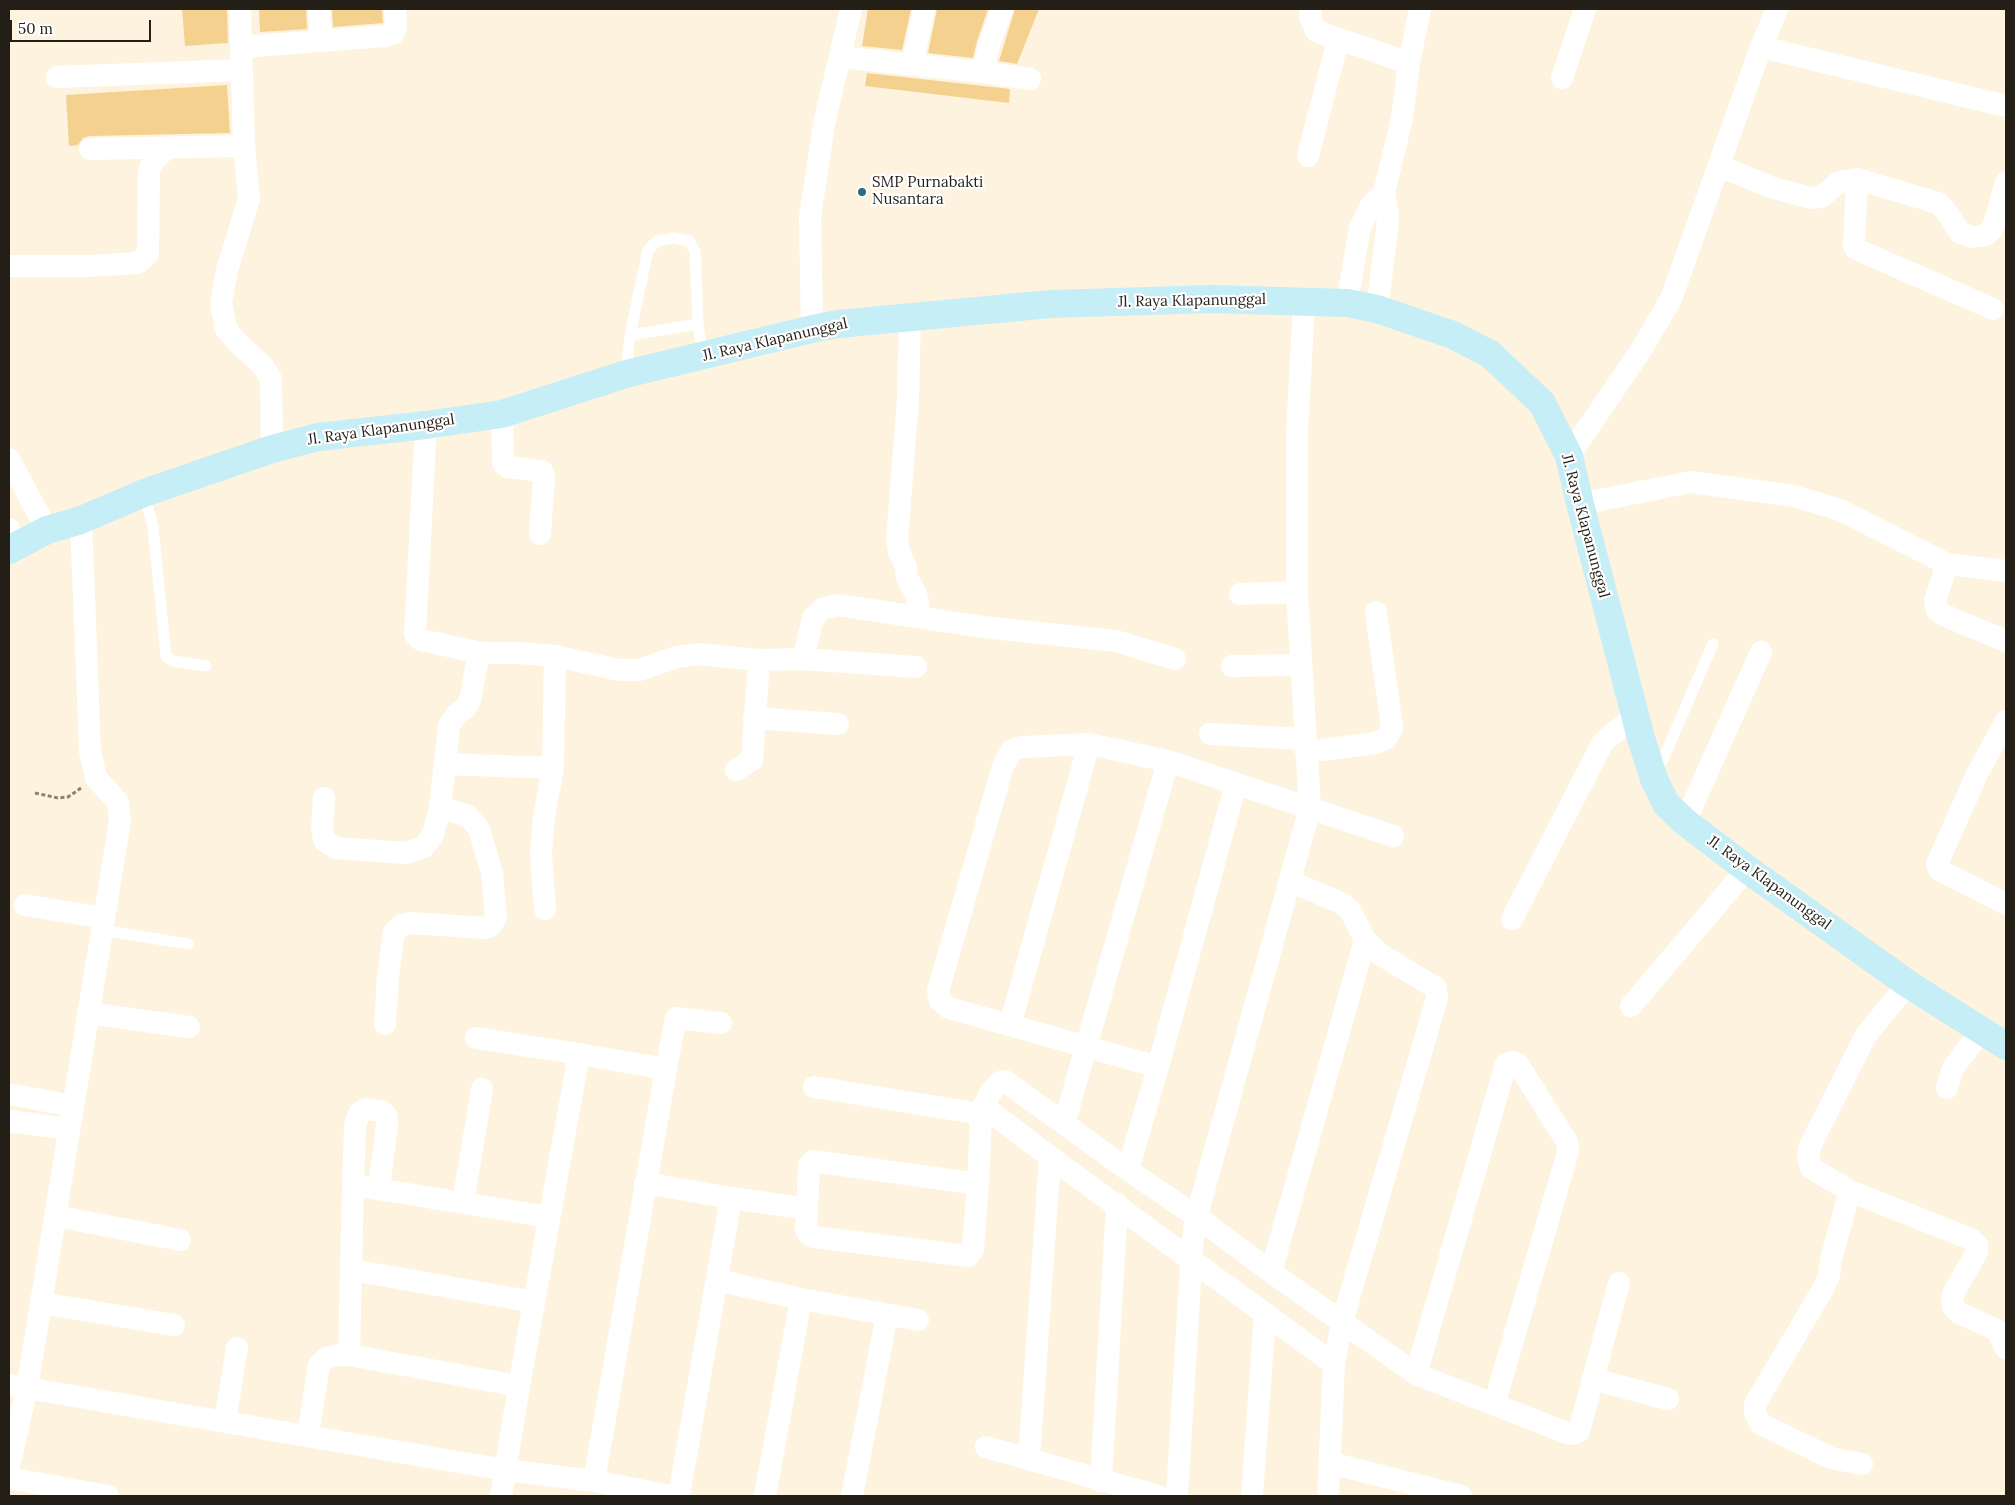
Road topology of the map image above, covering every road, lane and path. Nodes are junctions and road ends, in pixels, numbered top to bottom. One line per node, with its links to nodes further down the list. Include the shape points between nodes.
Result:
1 (240, 9): 13 (street)
2 (319, 9): 12 (street)
3 (395, 9): 12 (street, via 396,28 393,34)
4 (851, 9): 15 (street)
5 (924, 9): 17 (street)
6 (1311, 9): 11 (street, via 1310,17 1316,31)
7 (1420, 9): 16 (street)
8 (1585, 9): 21 (street)
9 (1777, 9): 14 (street)
10 (998, 14): 19 (street)
11 (1338, 40): 16 (street); 27 (street)
12 (321, 41): 13 (street)
13 (242, 47): 18 (street)
14 (1762, 47): 23 (street); 28 (street)
15 (840, 57): 17 (street); 39 (street, via 824,124 810,217)
16 (1409, 63): 31 (street, via 1402,118)
17 (912, 65): 19 (street)
18 (242, 70): 20 (street); 24 (street)
19 (983, 72): 22 (street)
20 (57, 77)
21 (1562, 78)
22 (1030, 79)
23 (2006, 106)
24 (244, 146): 25 (street); 45 (street, via 249,199 227,270 221,304 226,329 263,366 271,379)
25 (167, 148): 26 (street); 32 (street, via 153,161 149,171 148,254 143,259 137,263 89,266)
26 (90, 149)
27 (1308, 156)
28 (1720, 166): 29 (street, via 1770,187 1811,198 1821,197 1839,182); 46 (street, via 1671,299 1641,350)
29 (1857, 179): 30 (street, via 1938,203 1960,233 1973,237 1986,235 1993,228); 36 (street, via 1856,249)
30 (2006, 182)
31 (1384, 193): 34 (street, via 1371,205 1360,228); 35 (street, via 1388,214)
32 (9, 266)
33 (1304, 302): 34 (street, Jl. Raya Klapanunggal); 37 (street, Jl. Raya Klapanunggal, via 1212,299 1051,304); 56 (street, via 1297,433)
34 (1347, 303): 35 (street, Jl. Raya Klapanunggal)
35 (1377, 309): 46 (street, Jl. Raya Klapanunggal, via 1453,335 1490,354 1542,403)
36 (1993, 309)
37 (910, 317): 39 (street, Jl. Raya Klapanunggal); 59 (street, via 908,400 897,539 907,578 916,594)
38 (698, 324): 40 (lane); 40 (lane, via 695,251 689,241 673,238 657,241 648,250); 41 (lane)
39 (812, 328): 41 (street, Jl. Raya Klapanunggal)
40 (630, 335): 42 (lane)
41 (703, 356): 42 (street, Jl. Raya Klapanunggal)
42 (626, 374): 43 (street, Jl. Raya Klapanunggal)
43 (502, 414): 44 (street, Jl. Raya Klapanunggal); 52 (street, via 503,463 508,467 541,470 544,477)
44 (426, 425): 45 (street, Jl. Raya Klapanunggal, via 318,437); 63 (street, via 416,634 421,640)
45 (272, 449): 48 (street, Jl. Raya Klapanunggal)
46 (1569, 456): 49 (street, Jl. Raya Klapanunggal)
47 (9, 459): 51 (street)
48 (144, 493): 50 (street, Jl. Raya Klapanunggal); 68 (lane, via 152,527 166,656 173,661)
49 (1580, 504): 54 (street, via 1691,482 1794,496 1840,510); 72 (street, Jl. Raya Klapanunggal)
50 (81, 520): 51 (street, Jl. Raya Klapanunggal); 83 (street, via 90,751)
51 (47, 530): 53 (street, Jl. Raya Klapanunggal)
52 (540, 534)
53 (11, 542)
54 (1947, 564): 55 (street); 60 (street, via 1935,601 1937,610)
55 (2006, 571)
56 (1297, 592): 57 (street); 70 (street)
57 (1240, 594)
58 (1376, 612): 78 (street, via 1392,728 1386,739 1376,743)
59 (917, 617): 65 (street, via 838,605 822,609 813,618); 66 (street, via 1116,641)
60 (2006, 641)
61 (1713, 644): 84 (lane)
62 (1761, 652): 90 (street)
63 (482, 653): 64 (street); 80 (street, via 470,700 449,726)
64 (555, 656): 67 (street, via 620,670 639,670 677,657 698,654); 81 (street)
65 (803, 659): 67 (street); 71 (street)
66 (1175, 659)
67 (759, 660): 73 (street)
68 (206, 666)
69 (1232, 666): 70 (street)
70 (1300, 666): 78 (street)
71 (916, 667)
72 (1635, 716): 84 (street, Jl. Raya Klapanunggal); 97 (street, via 1604,742)
73 (754, 718): 75 (street); 82 (street, via 752,760)
74 (2006, 721): 94 (street, via 1937,864 1939,870)
75 (838, 724)
76 (1210, 734): 78 (street)
77 (1089, 744): 79 (street); 106 (street); 106 (street, via 1012,750 1003,766 938,992 940,1001 949,1008)
78 (1306, 746): 89 (street)
79 (1168, 761): 85 (street); 110 (street)
80 (446, 764): 81 (street); 88 (street)
81 (552, 768): 96 (street, via 541,854)
82 (736, 770)
83 (96, 778): 86 (path, via 68,797); 98 (street, via 118,802 120,821)
84 (1654, 779): 90 (street, Jl. Raya Klapanunggal, via 1666,804)
85 (1236, 784): 89 (street); 113 (street)
86 (35, 793)
87 (324, 798): 88 (street, via 324,840 336,848 368,852 405,853 424,847 433,834)
88 (440, 807): 105 (street, via 468,816 479,829 492,873 496,917 491,926 485,928 410,923 394,932)
89 (1310, 808): 91 (street); 93 (street)
90 (1685, 822): 92 (street, Jl. Raya Klapanunggal)
91 (1393, 836)
92 (1747, 869): 101 (street, Jl. Raya Klapanunggal); 102 (street)
93 (1290, 881): 99 (street, via 1350,910); 137 (street)
94 (2006, 904)
95 (26, 906): 98 (street)
96 (545, 909)
97 (1512, 919)
98 (103, 924): 100 (lane); 103 (street)
99 (1365, 940): 141 (street); 150 (street, via 1381,955 1436,988 1437,998)
100 (188, 944)
101 (1908, 984): 108 (street, Jl. Raya Klapanunggal); 130 (street, via 1866,1035 1810,1146 1811,1168)
102 (1631, 1006)
103 (88, 1013): 107 (street); 119 (street)
104 (721, 1023): 114 (street, via 676,1018)
105 (385, 1024)
106 (1010, 1025): 110 (street)
107 (190, 1026)
108 (1981, 1031): 111 (street, Jl. Raya Klapanunggal); 116 (street, via 1953,1068)
109 (476, 1038): 112 (street)
110 (1085, 1046): 113 (street); 122 (street)
111 (2006, 1046)
112 (579, 1054): 114 (street); 136 (street)
113 (1158, 1067): 125 (street)
114 (666, 1069): 126 (street)
115 (814, 1087): 120 (street)
116 (1947, 1088)
117 (482, 1089): 132 (street)
118 (9, 1094): 119 (street)
119 (73, 1106): 123 (street)
120 (982, 1110): 122 (street, via 990,1093 1005,1081); 124 (street); 127 (street)
121 (9, 1121): 123 (street)
122 (1064, 1124): 125 (street)
123 (69, 1130): 135 (street)
124 (1050, 1157): 133 (street); 165 (street)
125 (1128, 1170): 137 (street)
126 (646, 1183): 131 (street); 172 (street)
127 (978, 1184): 127 (street, via 973,1249 965,1257 814,1237 806,1230 810,1165 813,1161)
128 (354, 1185): 129 (street); 129 (street, via 355,1126 359,1113 366,1109 386,1115); 140 (street)
129 (379, 1188): 132 (street)
130 (1850, 1191): 153 (street, via 1972,1239 1978,1245 1954,1292 1953,1307 1996,1330); 167 (street, via 1824,1289 1759,1394 1755,1413 1762,1424 1831,1458)
131 (731, 1198): 134 (street); 142 (street)
132 (463, 1202): 136 (street)
133 (1117, 1204): 139 (street); 171 (street)
134 (794, 1207)
135 (56, 1216): 138 (street); 146 (street)
136 (549, 1217): 145 (street)
137 (1196, 1219): 139 (street); 141 (street)
138 (180, 1240)
139 (1192, 1254): 147 (street); 180 (street)
140 (352, 1270): 145 (street); 154 (street)
141 (1271, 1272): 150 (street)
142 (718, 1280): 144 (street); 176 (street)
143 (1619, 1283): 157 (street)
144 (801, 1299): 148 (street); 177 (street)
145 (534, 1302): 159 (street)
146 (42, 1303): 151 (street); 158 (street)
147 (1265, 1314): 155 (street); 181 (street)
148 (887, 1315): 149 (street); 178 (street)
149 (918, 1320)
150 (1342, 1322): 155 (street); 156 (street)
151 (174, 1325)
152 (237, 1348): 162 (street)
153 (2006, 1348)
154 (349, 1355): 159 (street); 163 (street, via 326,1358 319,1365)
155 (1334, 1364): 166 (street)
156 (1416, 1374): 161 (street); 161 (street, via 1506,1064 1514,1062 1568,1142 1568,1152)
157 (1593, 1378): 160 (street); 161 (street, via 1579,1431 1573,1434)
158 (18, 1386): 162 (street); 168 (street)
159 (519, 1386): 169 (street)
160 (1668, 1400)
161 (1494, 1405)
162 (224, 1421): 163 (street)
163 (308, 1436): 169 (street)
164 (986, 1447): 165 (street)
165 (1028, 1459): 171 (street)
166 (1330, 1463): 182 (street); 183 (street)
167 (1862, 1464)
168 (9, 1466)
169 (505, 1470): 172 (street); 174 (street)
170 (9, 1478): 173 (street)
171 (1101, 1480): 179 (street)
172 (594, 1481): 175 (street)
173 (100, 1495)
174 (501, 1496)
175 (671, 1496)
176 (679, 1496)
177 (765, 1496)
178 (852, 1496)
179 (1158, 1496)
180 (1177, 1496)
181 (1252, 1496)
182 (1328, 1496)
183 (1461, 1496)

